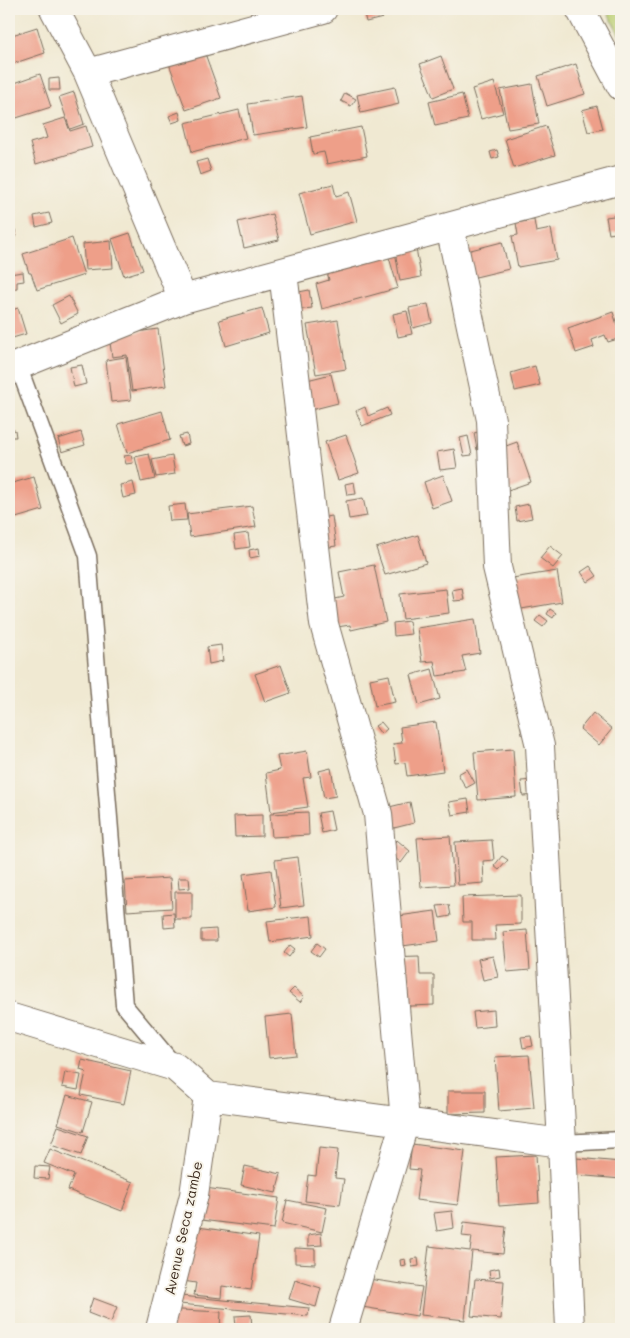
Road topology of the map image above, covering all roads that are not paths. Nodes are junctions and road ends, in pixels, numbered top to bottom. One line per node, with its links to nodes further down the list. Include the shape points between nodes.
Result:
1 (54, 9): 4 (street)
2 (323, 9): 4 (street)
3 (580, 9): 5 (street)
4 (88, 73): 9 (street)
5 (621, 86)
6 (621, 180): 7 (street)
7 (450, 226): 8 (street); 16 (street, via 491,420 497,566 540,746)
8 (282, 272): 9 (street); 14 (street, via 324,624 378,814)
9 (183, 299): 10 (street)
10 (14, 367): 12 (lane, via 88,556 124,1005)
11 (9, 1017): 12 (street)
12 (175, 1067): 13 (street)
13 (208, 1096): 14 (street); 17 (street, Avenue Seca zambe, via 194,1195)
14 (405, 1121): 16 (street); 18 (street)
15 (621, 1140): 16 (lane)
16 (562, 1143): 19 (street)
17 (160, 1329)
18 (343, 1329)
19 (570, 1329)

